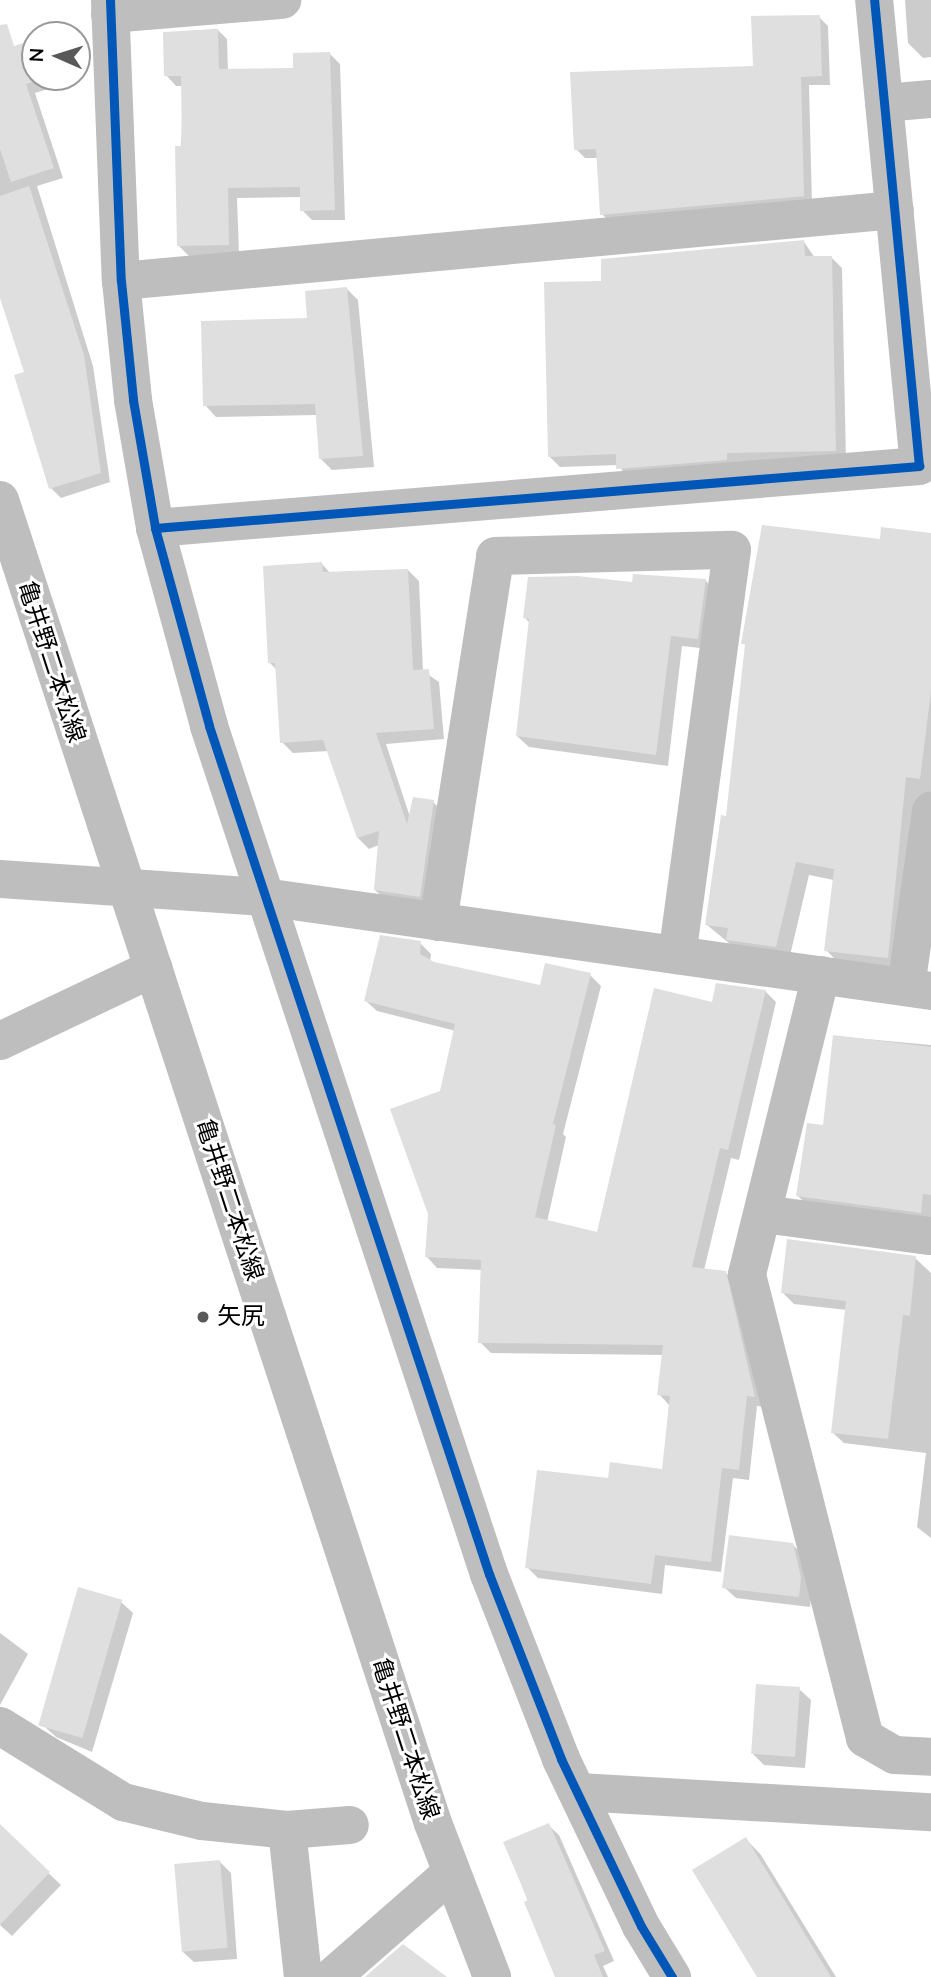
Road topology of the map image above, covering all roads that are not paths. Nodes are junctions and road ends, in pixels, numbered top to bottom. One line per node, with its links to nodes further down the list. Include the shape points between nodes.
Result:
1 (282, 0): 3 (street)
2 (874, 0): 5 (street)
3 (110, 7): 7 (street)
4 (931, 99): 5 (street)
5 (884, 103): 6 (street)
6 (895, 210): 7 (street); 8 (street)
7 (121, 281): 10 (street, via 133,400)
8 (920, 366): 10 (street, via 919,466)
9 (0, 500): 13 (street, 亀井野二本松線)
10 (155, 528): 14 (street, via 209,726)
11 (931, 811): 19 (street)
12 (0, 879): 13 (street)
13 (127, 886): 14 (street); 17 (street, 亀井野二本松線)
14 (264, 897): 15 (street); 25 (street, via 489,1574 561,1759)
15 (438, 922): 16 (street); 16 (street, via 495,556 732,550)
16 (677, 955): 18 (street)
17 (154, 968): 20 (street); 29 (street, 亀井野二本松線)
18 (821, 975): 19 (street); 21 (street)
19 (918, 989)
20 (0, 1041)
21 (763, 1214): 22 (street); 24 (street, via 747,1275 865,1738 895,1755)
22 (931, 1236)
23 (0, 1726): 28 (street, via 123,1802 202,1821)
24 (931, 1757)
25 (579, 1792): 26 (street); 33 (street, via 641,1926)
26 (931, 1812)
27 (351, 1825): 28 (street)
28 (288, 1830): 30 (street)
29 (450, 1874): 31 (street); 32 (street, 亀井野二本松線)
30 (303, 1977)
31 (332, 1977)
32 (492, 1977)
33 (671, 1977)

